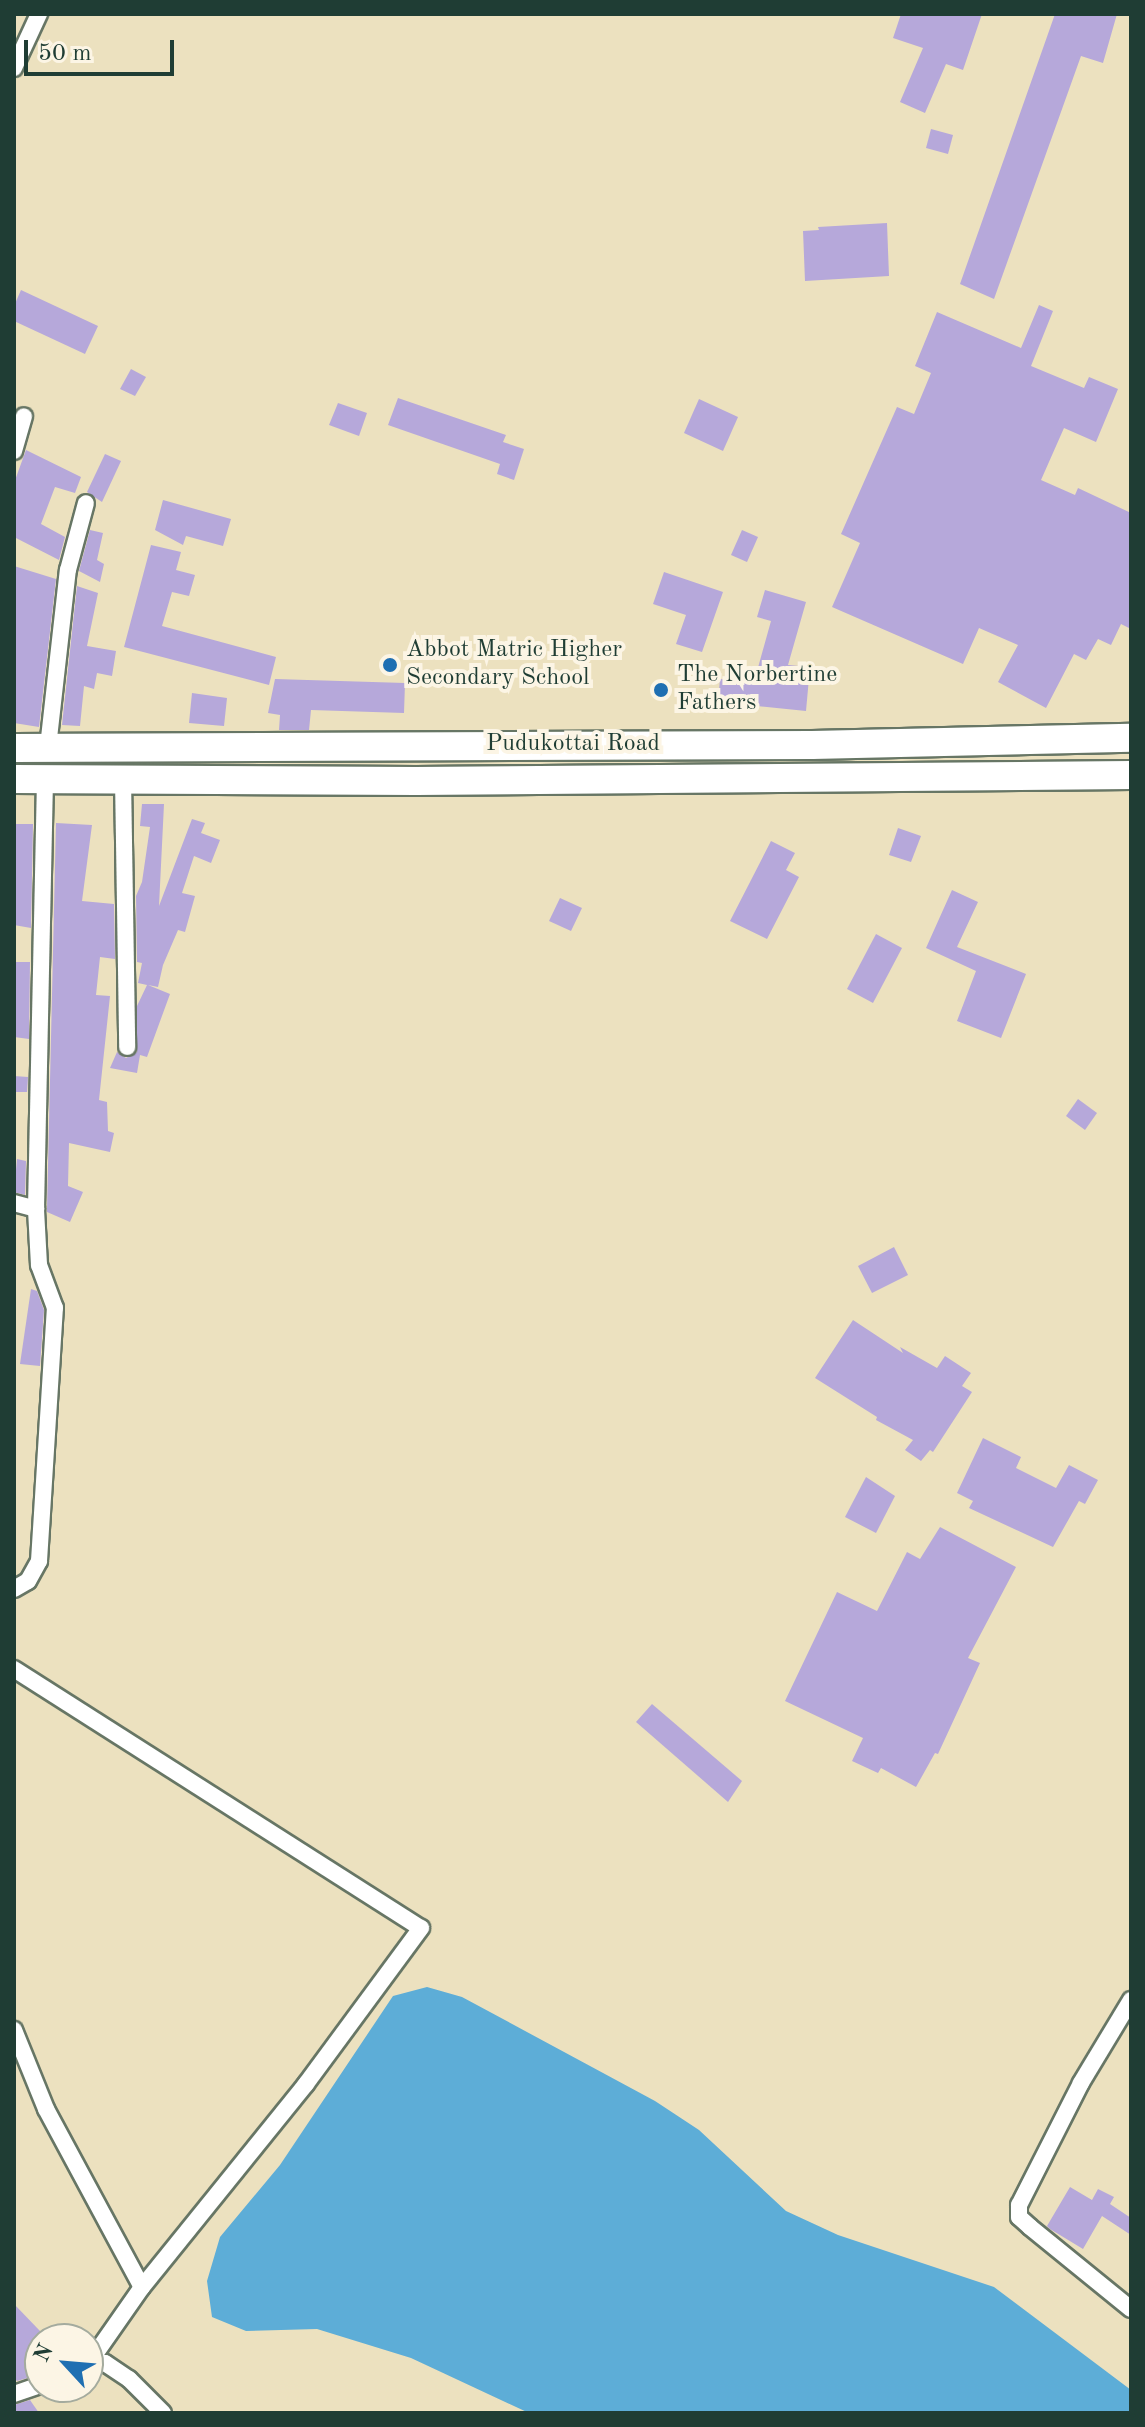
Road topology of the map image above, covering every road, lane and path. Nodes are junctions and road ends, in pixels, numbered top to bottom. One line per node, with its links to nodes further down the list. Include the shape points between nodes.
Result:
1 (39, 14): 2 (street)
2 (14, 68)
3 (24, 416): 4 (street)
4 (14, 451)
5 (86, 503): 8 (street, via 68,570)
6 (1131, 738): 7 (highway, Pudukottai Road)
7 (413, 746): 8 (highway, Pudukottai Road); 14 (highway)
8 (48, 747): 9 (highway, Pudukottai Road)
9 (14, 748)
10 (1131, 775): 14 (highway, Pudukottai Road)
11 (45, 778): 12 (highway, Pudukottai Road); 13 (highway, Pudukottai Road); 17 (street)
12 (123, 778): 14 (highway, Pudukottai Road); 15 (street)
13 (14, 779)
14 (416, 781)
15 (127, 1047)
16 (14, 1203): 17 (street)
17 (36, 1209): 18 (street, via 39,1265 55,1308 43,1524 39,1561 28,1581)
18 (14, 1589)
19 (14, 1669): 22 (street, via 421,1928 306,2084)
20 (1131, 2000): 23 (street, via 1081,2083 1019,2205 1019,2217)
21 (14, 2030): 22 (street, via 46,2109)
22 (142, 2287): 24 (street)
23 (1131, 2309)
24 (104, 2340)
25 (104, 2363): 26 (street)
26 (163, 2413)

